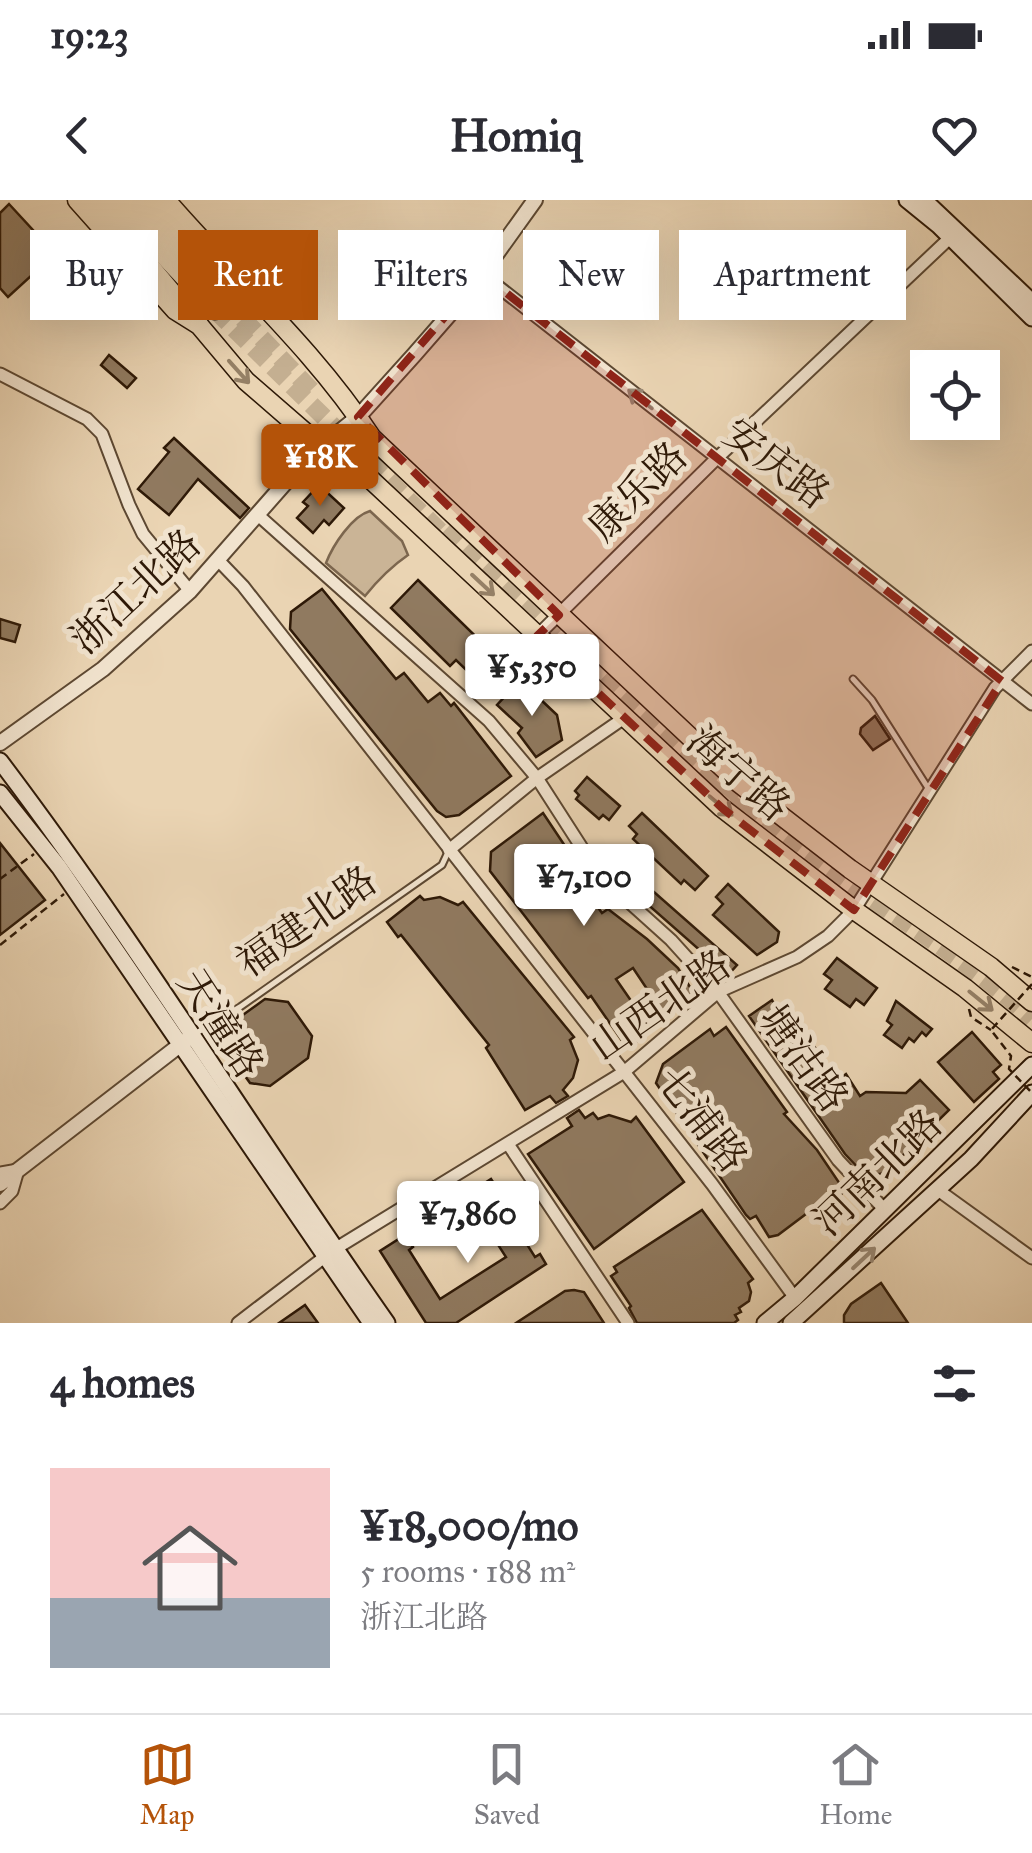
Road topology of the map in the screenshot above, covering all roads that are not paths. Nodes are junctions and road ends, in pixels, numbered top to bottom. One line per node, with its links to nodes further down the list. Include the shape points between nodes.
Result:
1 (77, 200): 19 (main road, 海宁路, via 176,310)
2 (95, 200): 19 (main road)
3 (112, 200): 4 (main road, via 219,305)
4 (132, 200)
5 (149, 200): 11 (main road)
6 (166, 200): 10 (main road, 海宁路)
7 (535, 200): 13 (street, 浙江北路)
8 (907, 200): 12 (main road)
9 (924, 200): 12 (main road)
10 (192, 230)
11 (178, 231)
12 (955, 234): 15 (main road); 16 (main road); 23 (street, 康乐路)
13 (503, 245)
14 (503, 291): 23 (street, 安庆路, one-way to 14)
15 (1032, 302)
16 (1032, 318)
17 (278, 320): 21 (main road, 海宁路)
18 (442, 320): 21 (street, 浙江北路)
19 (199, 325): 22 (main road, 海宁路, one-way to 22, via 246,381)
20 (0, 374): 26 (street, via 87,419 102,434 144,534)
21 (358, 417): 22 (street, 浙江北路); 27 (main road, 海宁路, via 372,438)
22 (322, 447): 24 (street, 浙江北路); 28 (main road, 海宁路, one-way to 28, via 351,461)
23 (716, 459): 27 (street, 康乐路); 31 (street, 安庆路)
24 (258, 515): 25 (street, 浙江北路); 36 (street, 塘沽路, via 473,705)
25 (218, 560): 26 (street, 浙江北路); 39 (street, 七浦路)
26 (190, 591): 34 (street, 浙江北路, via 103,669)
27 (558, 615): 28 (street, 康乐路); 40 (main road, 海宁路, via 740,784)
28 (537, 636): 33 (main road, 海宁路)
29 (1032, 651): 31 (street, 山西北路)
30 (853, 679): 37 (lane)
31 (1002, 680): 32 (street, 安庆路); 37 (street, 山西北路)
32 (1032, 704)
33 (624, 718): 36 (street, 福建北路); 41 (main road, 海宁路, one-way to 41, via 722,808)
34 (0, 742)
35 (0, 760): 44 (main road, 天潼路, via 103,905)
36 (537, 778): 39 (street, 福建北路); 42 (street, 塘沽路, via 608,885 672,940)
37 (930, 792): 40 (street, 山西北路)
38 (0, 793): 44 (main road, 天潼路)
39 (449, 850): 44 (lane, 福建北路, via 442,865); 47 (street, 七浦路)
40 (871, 883): 41 (street, 山西北路); 43 (main road, 海宁路)
41 (854, 910): 42 (street, 山西北路, via 797,957); 45 (main road, 海宁路, one-way to 45)
42 (718, 992): 47 (street, 山西北路); 55 (street, 塘沽路, via 838,1160)
43 (1032, 1002)
44 (186, 1040): 50 (street, 福建北路); 56 (main road, 天潼路)
45 (1032, 1043)
46 (1032, 1065): 55 (main road, 河南北路)
47 (624, 1072): 49 (street, 山西北路); 58 (street, 七浦路)
48 (1032, 1093): 53 (main road, 河南北路)
49 (508, 1144): 56 (street, 山西北路); 62 (street)
50 (18, 1170): 51 (street); 52 (street, 福建北路); 54 (street, 福建北路, via 12,1192)
51 (0, 1172)
52 (0, 1184)
53 (938, 1190): 57 (street); 58 (main road, 河南北路, one-way to 53)
54 (0, 1202)
55 (884, 1209): 58 (main road, 河南北路)
56 (330, 1253): 59 (street, 山西北路); 60 (main road, 天潼路); 61 (main road, 天潼路)
57 (1032, 1258)
58 (804, 1311): 63 (main road, 河南北路); 64 (main road, 河南北路)
59 (238, 1323)
60 (371, 1323)
61 (387, 1323)
62 (628, 1323)
63 (765, 1323)
64 (791, 1323)

